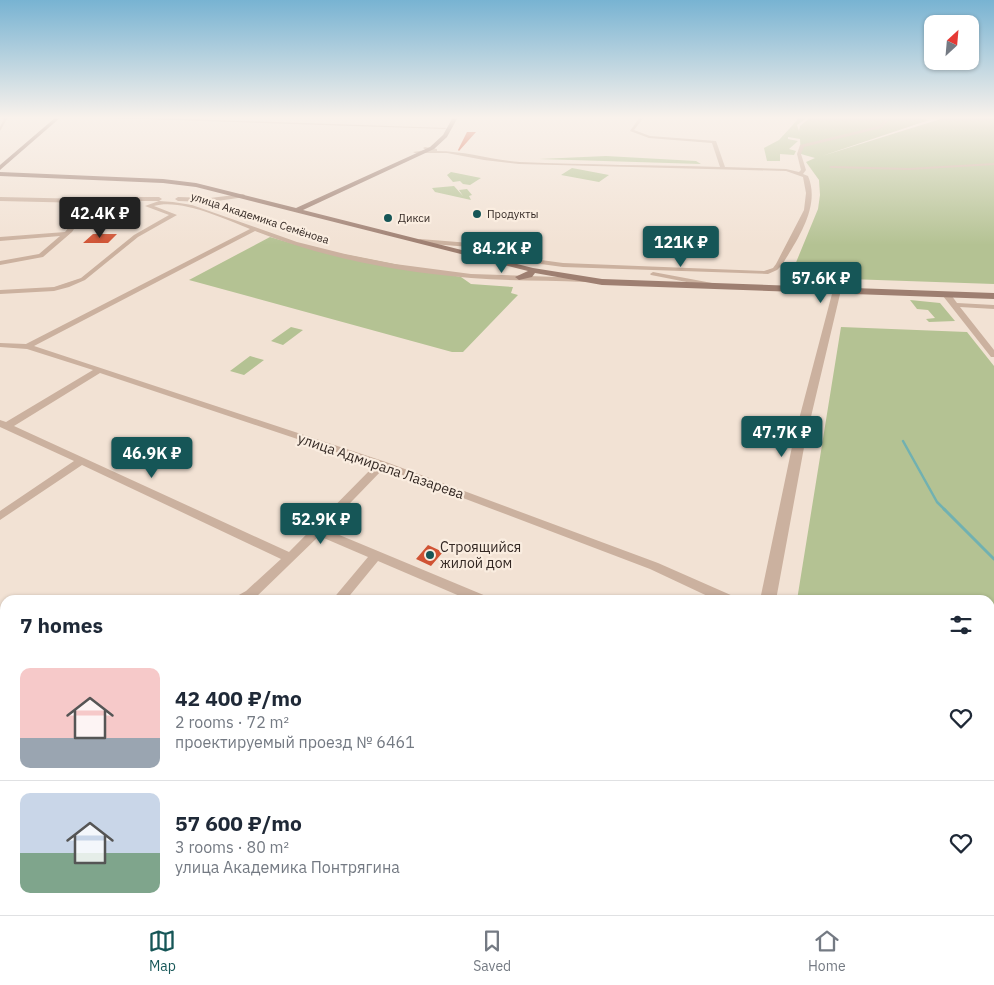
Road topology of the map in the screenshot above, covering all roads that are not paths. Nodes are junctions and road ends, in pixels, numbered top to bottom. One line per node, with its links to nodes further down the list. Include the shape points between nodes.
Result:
1 (10, 160): 8 (main road)
2 (403, 160): 15 (main road)
3 (490, 160): 9 (street)
4 (720, 160): 9 (street)
5 (801, 160): 11 (street, via 804,170)
6 (994, 164): 7 (street, via 909,170)
7 (831, 167)
8 (0, 168)
9 (723, 168): 11 (street, via 781,169)
10 (0, 174): 12 (main road, улица Академика Семёнова, via 178,182)
11 (800, 174): 22 (street, via 807,180 807,210 774,270 759,273)
12 (242, 196): 15 (main road, улица Академика Семёнова); 17 (street, via 210,200 112,198 78,219)
13 (0, 198): 14 (street, via 88,201)
14 (83, 207)
15 (294, 209): 19 (main road, улица Академика Семёнова)
16 (255, 229): 23 (street, улица Академика Семёнова, via 324,251 410,269 471,276); 27 (street, улица Академика Семёнова, via 188,206 158,203 148,206 174,215 136,236 83,278 54,289); 33 (street)
17 (68, 233): 18 (street); 20 (street, via 42,256)
18 (0, 239)
19 (417, 240): 21 (main road, улица Академика Семёнова); 22 (street, via 470,245 545,262)
20 (0, 262)
21 (533, 270): 23 (main road, via 529,275); 24 (main road, улица Академика Семёнова)
22 (657, 272): 25 (street, via 714,285)
23 (519, 277): 24 (street, улица Академика Семёнова)
24 (593, 281): 25 (main road, улица Академика Семёнова)
25 (748, 288): 26 (main road, улица Академика Семёнова)
26 (837, 290): 28 (main road, улица Академика Семёнова); 47 (street, via 799,442)
27 (0, 292)
28 (946, 294): 29 (main road, улица Академика Семёнова); 30 (street)
29 (994, 296)
30 (955, 305): 31 (street); 34 (street)
31 (994, 307)
32 (0, 345): 33 (street, улица Адмирала Лазарева)
33 (27, 348): 35 (street, улица Адмирала Лазарева)
34 (994, 355)
35 (99, 370): 36 (street); 38 (street, улица Адмирала Лазарева)
36 (3, 424): 37 (street)
37 (81, 461): 39 (street); 42 (street)
38 (382, 464): 40 (street); 46 (street, улица Адмирала Лазарева, via 654,566)
39 (0, 516)
40 (317, 530): 41 (street); 42 (street)
41 (376, 555): 44 (street); 45 (street)
42 (289, 559): 43 (street)
43 (250, 595)
44 (342, 595)
45 (461, 595)
46 (718, 595)
47 (769, 595)

